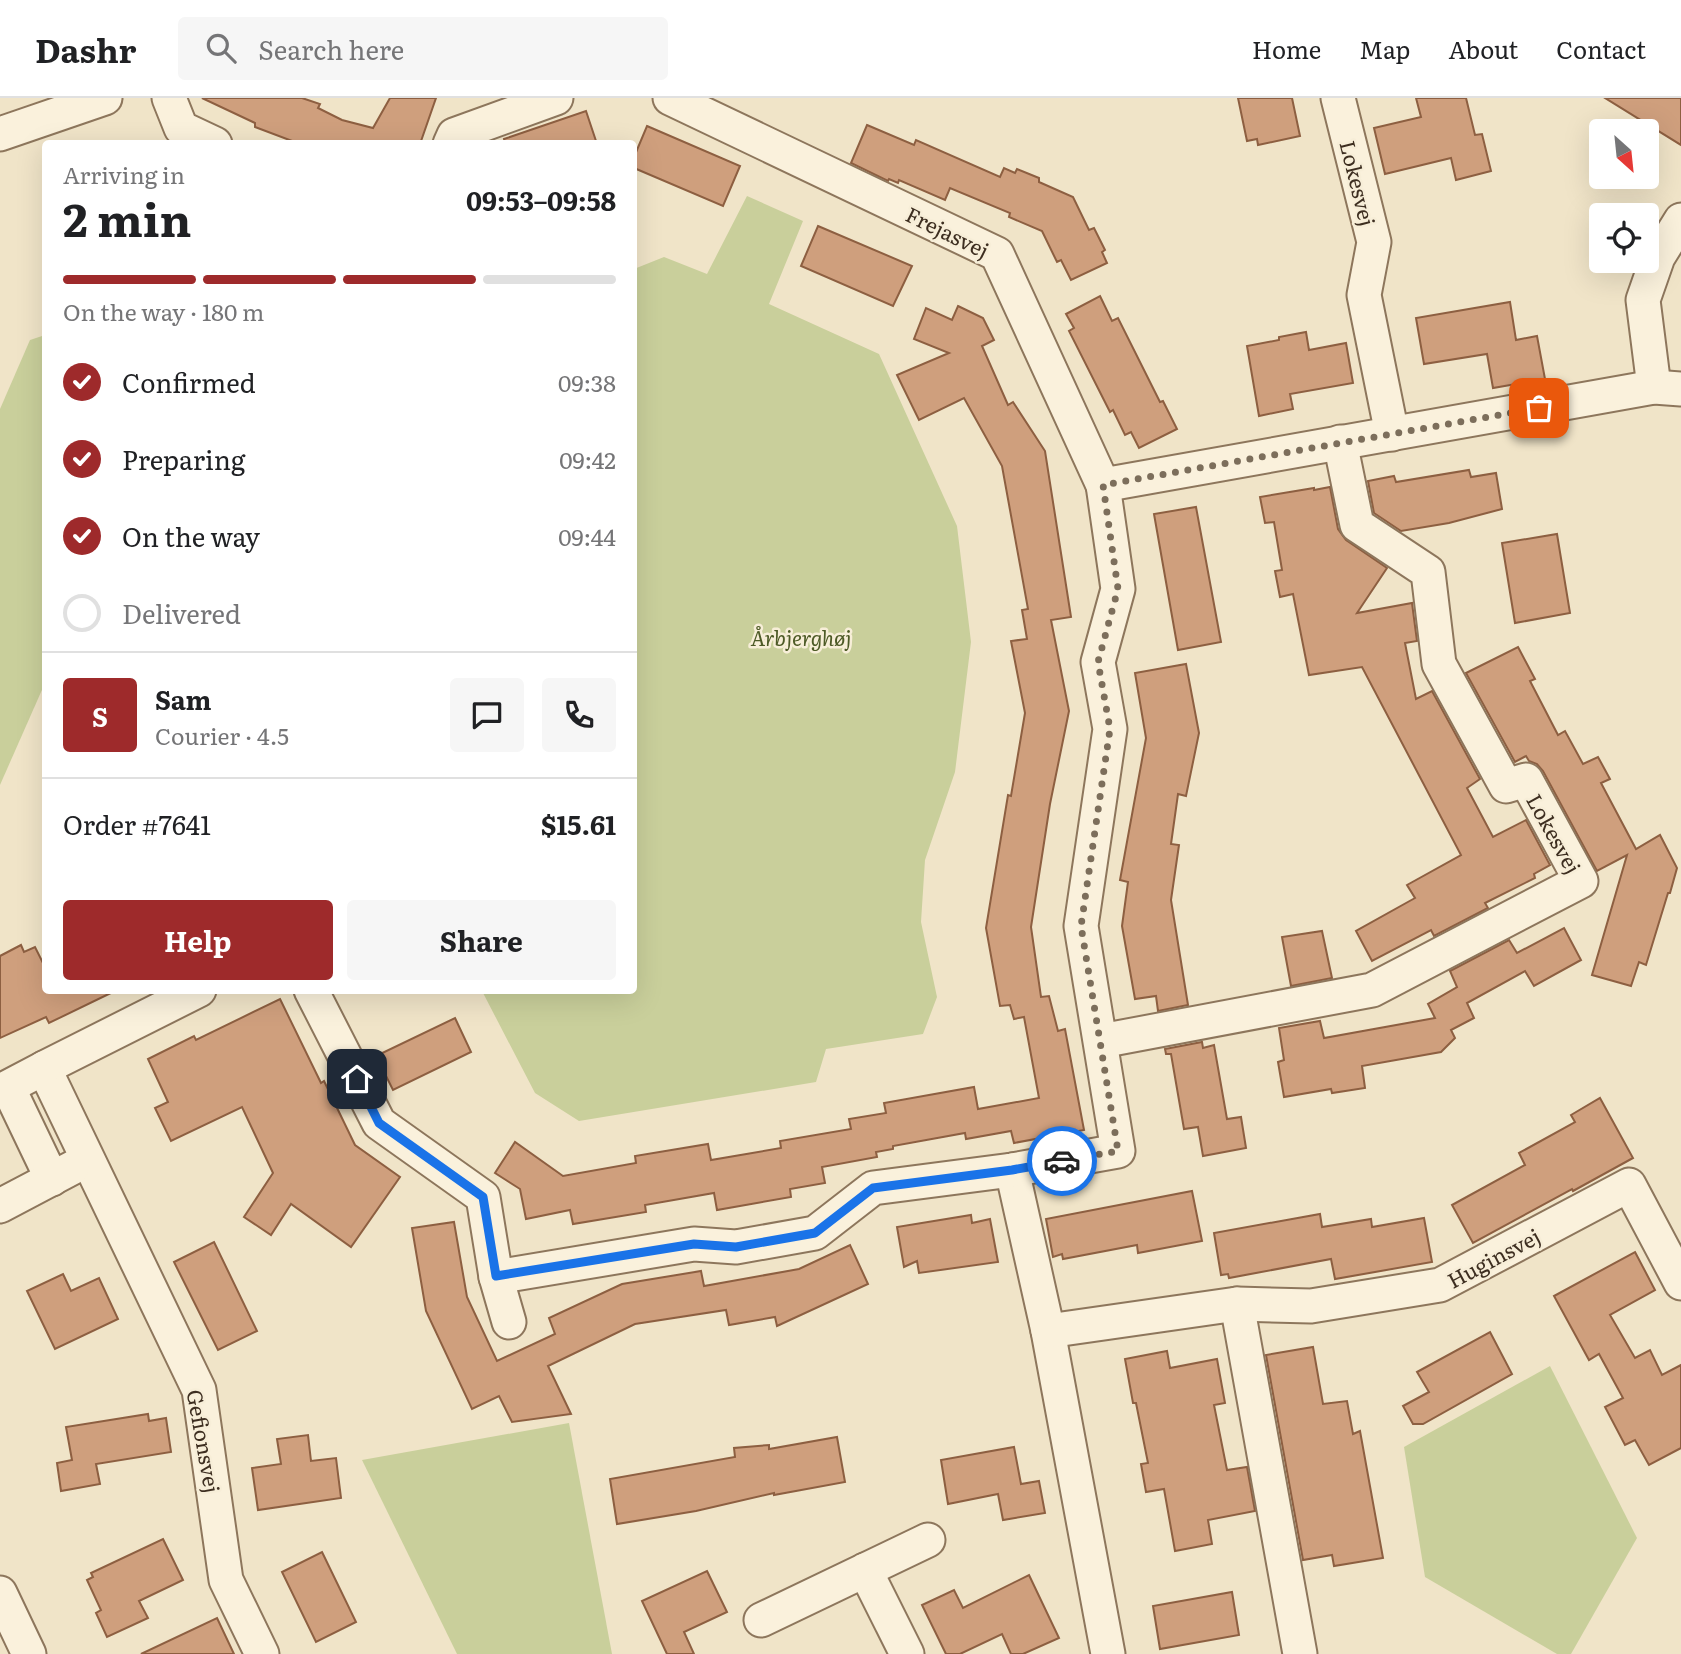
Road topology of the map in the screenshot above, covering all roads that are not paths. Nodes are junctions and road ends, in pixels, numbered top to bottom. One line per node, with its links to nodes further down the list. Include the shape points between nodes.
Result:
1 (105, 98): 6 (street)
2 (169, 98): 7 (street, via 181,128)
3 (556, 98): 8 (street, via 454,135)
4 (670, 98): 13 (street, Frejasvej, via 997,254)
5 (1338, 98): 11 (street, Lokesvej, via 1374,242 1364,295)
6 (0, 134)
7 (206, 140)
8 (452, 140)
9 (1681, 220): 10 (street, via 1658,257 1643,300)
10 (1667, 388): 11 (street)
11 (1392, 434): 12 (street)
12 (1340, 442): 13 (street); 16 (street, Lokesvej, via 1357,526 1428,572 1439,664 1506,786 1526,780 1581,881 1372,990)
13 (1103, 485): 16 (street, via 1118,589 1098,662 1110,729 1081,926)
14 (191, 994): 17 (street)
15 (313, 994): 22 (street, via 379,1123 483,1197)
16 (1101, 1041): 19 (street, via 1118,1151)
17 (44, 1068): 18 (street, Gefionsvej); 20 (street, via 8,1087)
18 (88, 1160): 20 (street); 32 (street, Gefionsvej, via 200,1390 226,1580)
19 (1012, 1170): 22 (street, via 873,1188 815,1233 736,1247 694,1244); 26 (street)
20 (52, 1179): 21 (street)
21 (0, 1206)
22 (496, 1276): 25 (street)
23 (1681, 1283): 24 (street, Huginsvej, via 1629,1185 1440,1285 1311,1306)
24 (1237, 1304): 26 (street, Huginsvej); 35 (street)
25 (509, 1322)
26 (1048, 1331): 34 (street)
27 (928, 1540): 28 (street)
28 (866, 1570): 30 (street); 33 (street)
29 (0, 1593): 31 (street)
30 (761, 1620)
31 (29, 1654)
32 (262, 1654)
33 (907, 1654)
34 (1108, 1654)
35 (1300, 1654)

